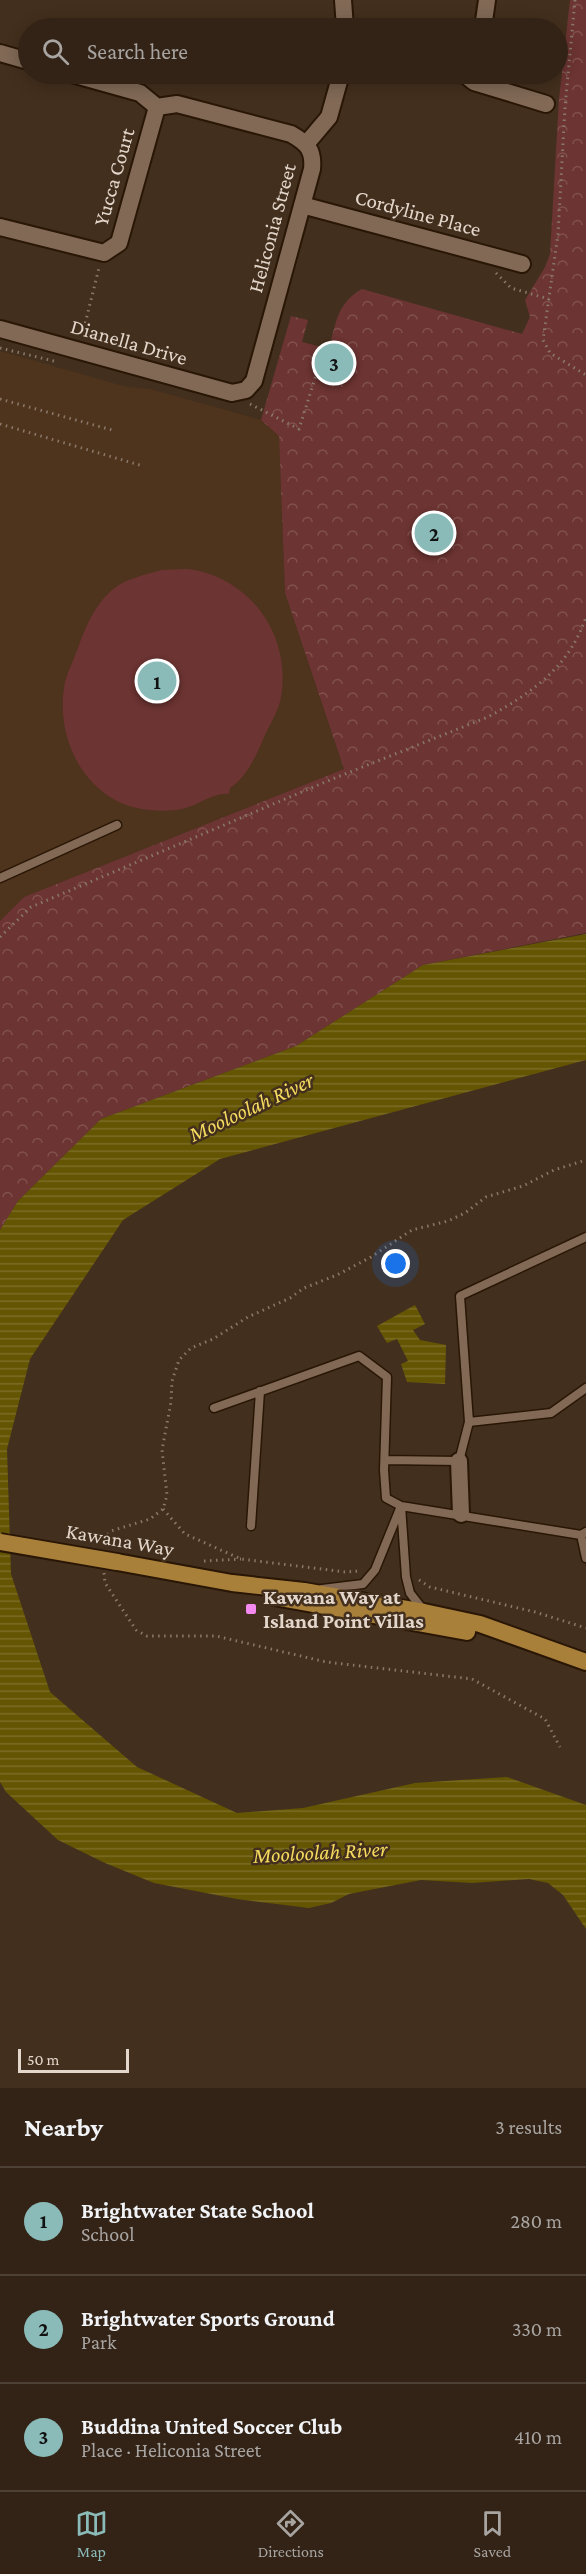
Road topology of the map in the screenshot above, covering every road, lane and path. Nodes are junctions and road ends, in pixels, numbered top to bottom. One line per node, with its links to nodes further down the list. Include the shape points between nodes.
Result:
1 (343, 0): 4 (street)
2 (487, 0): 5 (street)
3 (575, 0): 8 (path)
4 (344, 18)
5 (484, 18)
6 (0, 53): 7 (street)
7 (18, 58)
8 (568, 75)
9 (108, 84): 14 (street, via 140,93)
10 (338, 84): 15 (street, via 329,117)
11 (481, 84): 13 (street)
12 (567, 84): 25 (path, via 558,234 543,340 550,353)
13 (546, 104)
14 (157, 107): 15 (street, Heliconia Street, via 177,104 291,134); 17 (street, Yucca Court, via 118,243 104,253)
15 (307, 143): 16 (street, Heliconia Street, via 313,157)
16 (302, 205): 19 (street, Cordyline Place); 27 (street, Heliconia Street)
17 (0, 227)
18 (92, 264): 22 (path, via 100,267 84,328 95,332)
19 (522, 264)
20 (0, 329): 22 (street, Dianella Drive)
21 (0, 348): 24 (path)
22 (89, 354): 27 (street, Dianella Drive)
23 (330, 355): 27 (path, via 316,375 299,429 257,410)
24 (63, 363)
25 (586, 375)
26 (0, 399): 29 (path)
27 (247, 400)
28 (0, 424): 30 (path)
29 (112, 430)
30 (143, 466)
31 (586, 617): 34 (path, via 571,652 554,673 495,713 31,906)
32 (117, 825): 33 (lane)
33 (0, 878)
34 (0, 937)
35 (586, 1160): 48 (path, via 486,1197 448,1221 412,1230 337,1275 304,1288 191,1348 178,1360 172,1381 162,1450 167,1495 163,1509 150,1519 111,1531 104,1538)
36 (586, 1237): 40 (lane, via 460,1296)
37 (586, 1388): 40 (lane, via 551,1413)
38 (260, 1391): 39 (lane); 41 (lane, via 359,1356 387,1377); 45 (lane)
39 (214, 1408)
40 (469, 1422): 42 (lane)
41 (385, 1460): 42 (lane); 43 (lane, via 386,1498)
42 (459, 1461): 44 (street)
43 (402, 1506): 44 (lane); 52 (lane, via 375,1570 363,1584); 53 (lane, via 406,1577 410,1593)
44 (461, 1514): 46 (lane)
45 (251, 1526)
46 (584, 1533): 49 (lane)
47 (0, 1542): 50 (main road, Kawana Way, bridge)
48 (104, 1549)
49 (586, 1558)
50 (111, 1567): 51 (main road, Kawana Way); 56 (path, via 105,1583 136,1630 147,1636 216,1636 326,1662 472,1679 545,1719)
51 (232, 1583): 52 (main road, Kawana Way); 54 (main road, Kawana Way, via 274,1597)
52 (304, 1591): 53 (main road, Kawana Way)
53 (424, 1612): 54 (main road, Kawana Way, via 480,1624)
54 (533, 1643): 55 (main road, Kawana Way)
55 (586, 1662)
56 (560, 1747)

